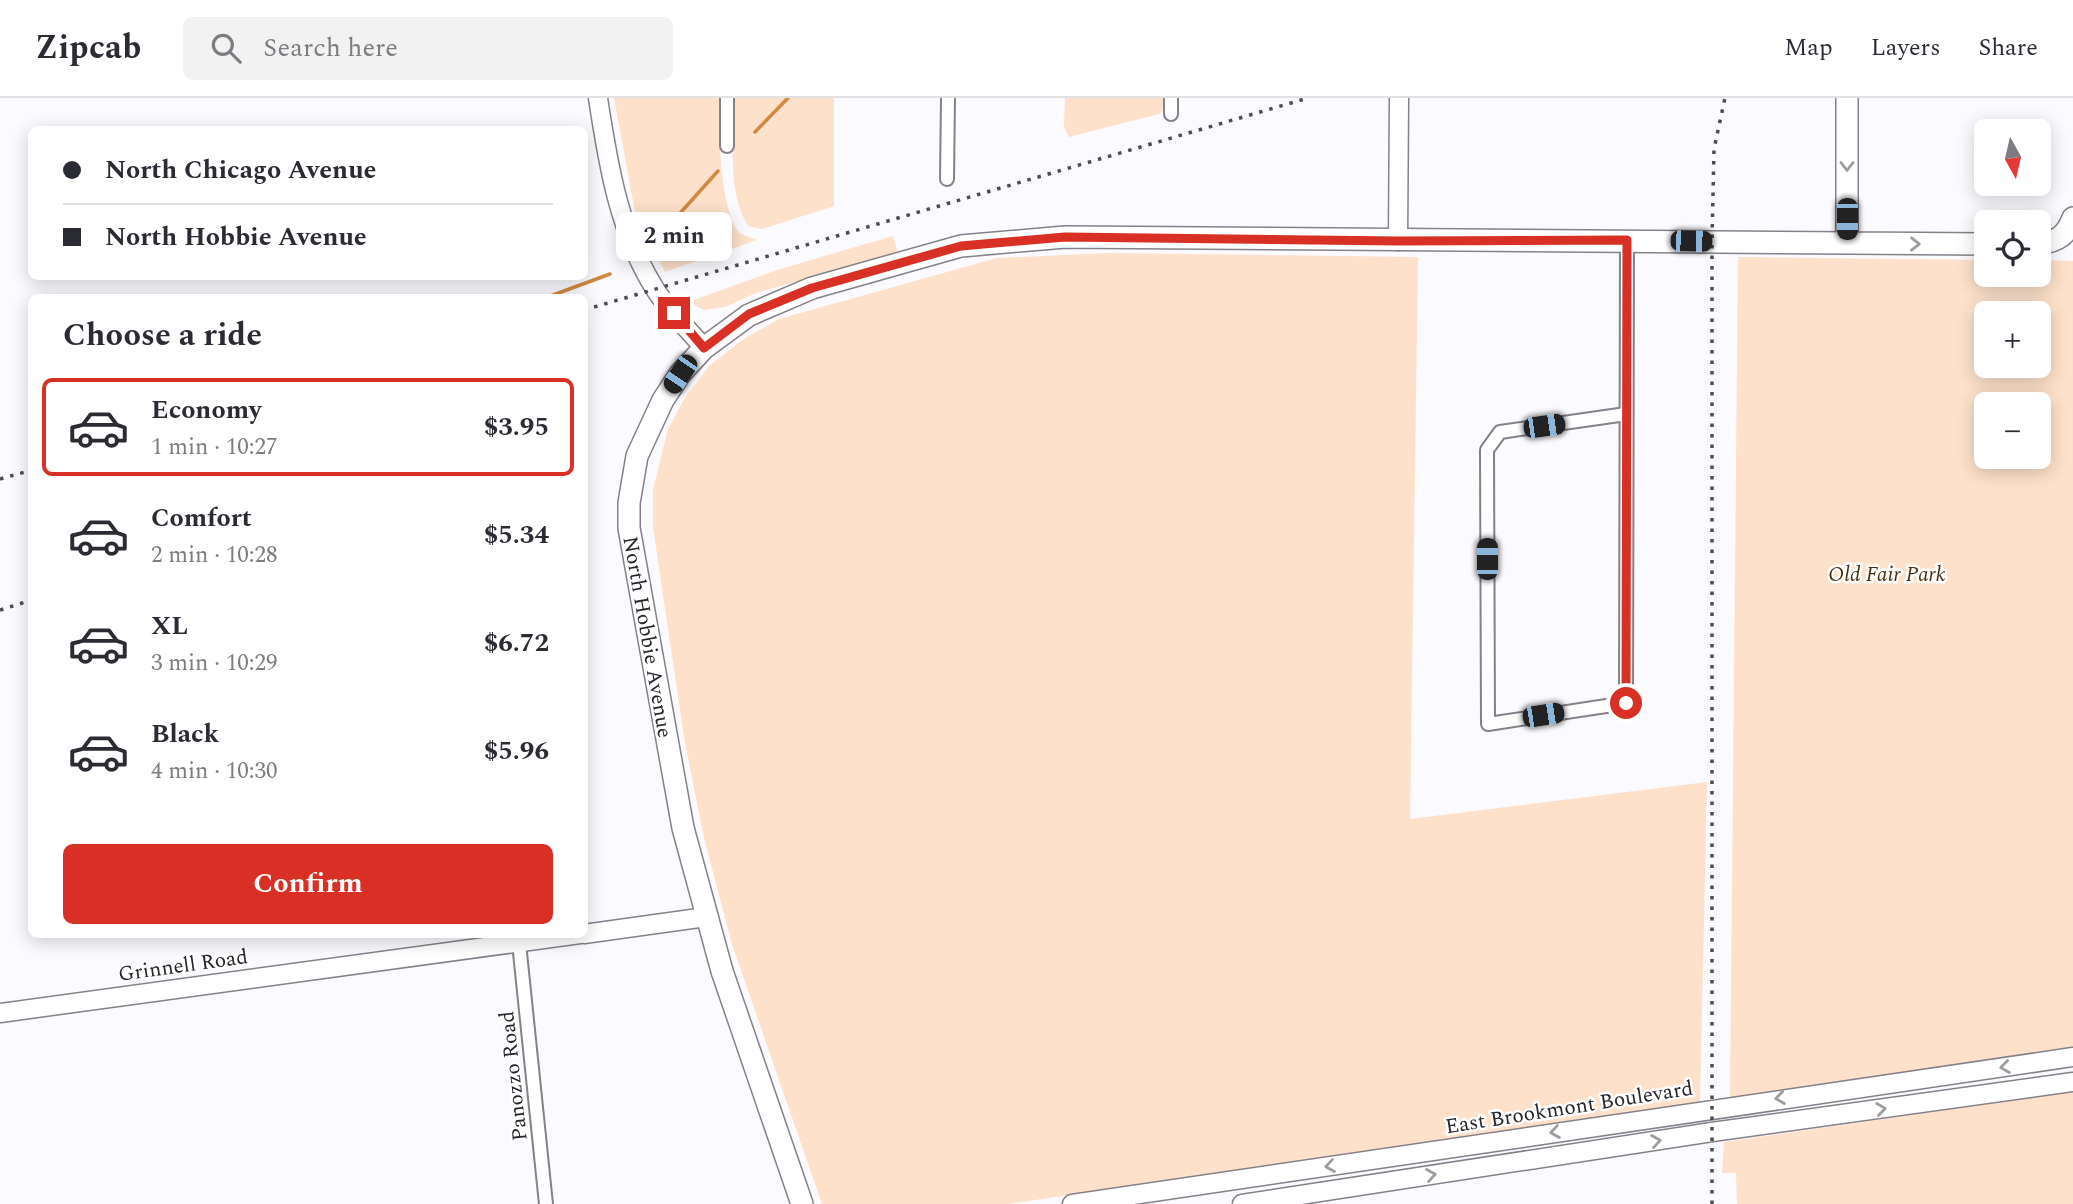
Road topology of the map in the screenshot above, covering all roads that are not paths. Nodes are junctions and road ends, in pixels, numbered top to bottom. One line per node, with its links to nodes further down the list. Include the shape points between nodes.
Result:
1 (598, 98): 16 (main road, via 609,166 631,242 655,289)
2 (727, 98): 8 (street)
3 (948, 98): 9 (street)
4 (1171, 98): 7 (street)
5 (1399, 98): 13 (main road)
6 (1847, 98): 14 (main road, one-way to 14)
7 (1171, 114)
8 (727, 146)
9 (947, 179)
10 (2073, 218): 12 (main road, via 2068,232)
11 (1627, 240): 13 (main road, North Hobbie Avenue); 14 (main road, North Hobbie Avenue); 17 (street)
12 (2051, 240)
13 (1398, 241): 16 (main road, North Hobbie Avenue, via 1065,237 961,246 812,288 749,314)
14 (1847, 243): 15 (main road, North Hobbie Avenue, one-way to 15)
15 (1974, 244)
16 (704, 348): 18 (main road, North Hobbie Avenue, via 680,374 647,430 629,503 633,553 673,778)
17 (1626, 414): 17 (street, via 1500,432 1487,450 1488,723 1626,703)
18 (706, 917): 19 (main road, Grinnell Road); 26 (main road, North Hobbie Avenue)
19 (588, 933)
20 (542, 938): 21 (main road, Grinnell Road)
21 (519, 943): 22 (main road, Grinnell Road); 25 (street, Panozzo Road)
22 (0, 1013)
23 (2073, 1057): 27 (main road, East Brookmont Boulevard, one-way to 27)
24 (2073, 1082): 28 (main road, one-way to 24)
25 (546, 1204)
26 (802, 1204)
27 (1072, 1204)
28 (1242, 1204)

